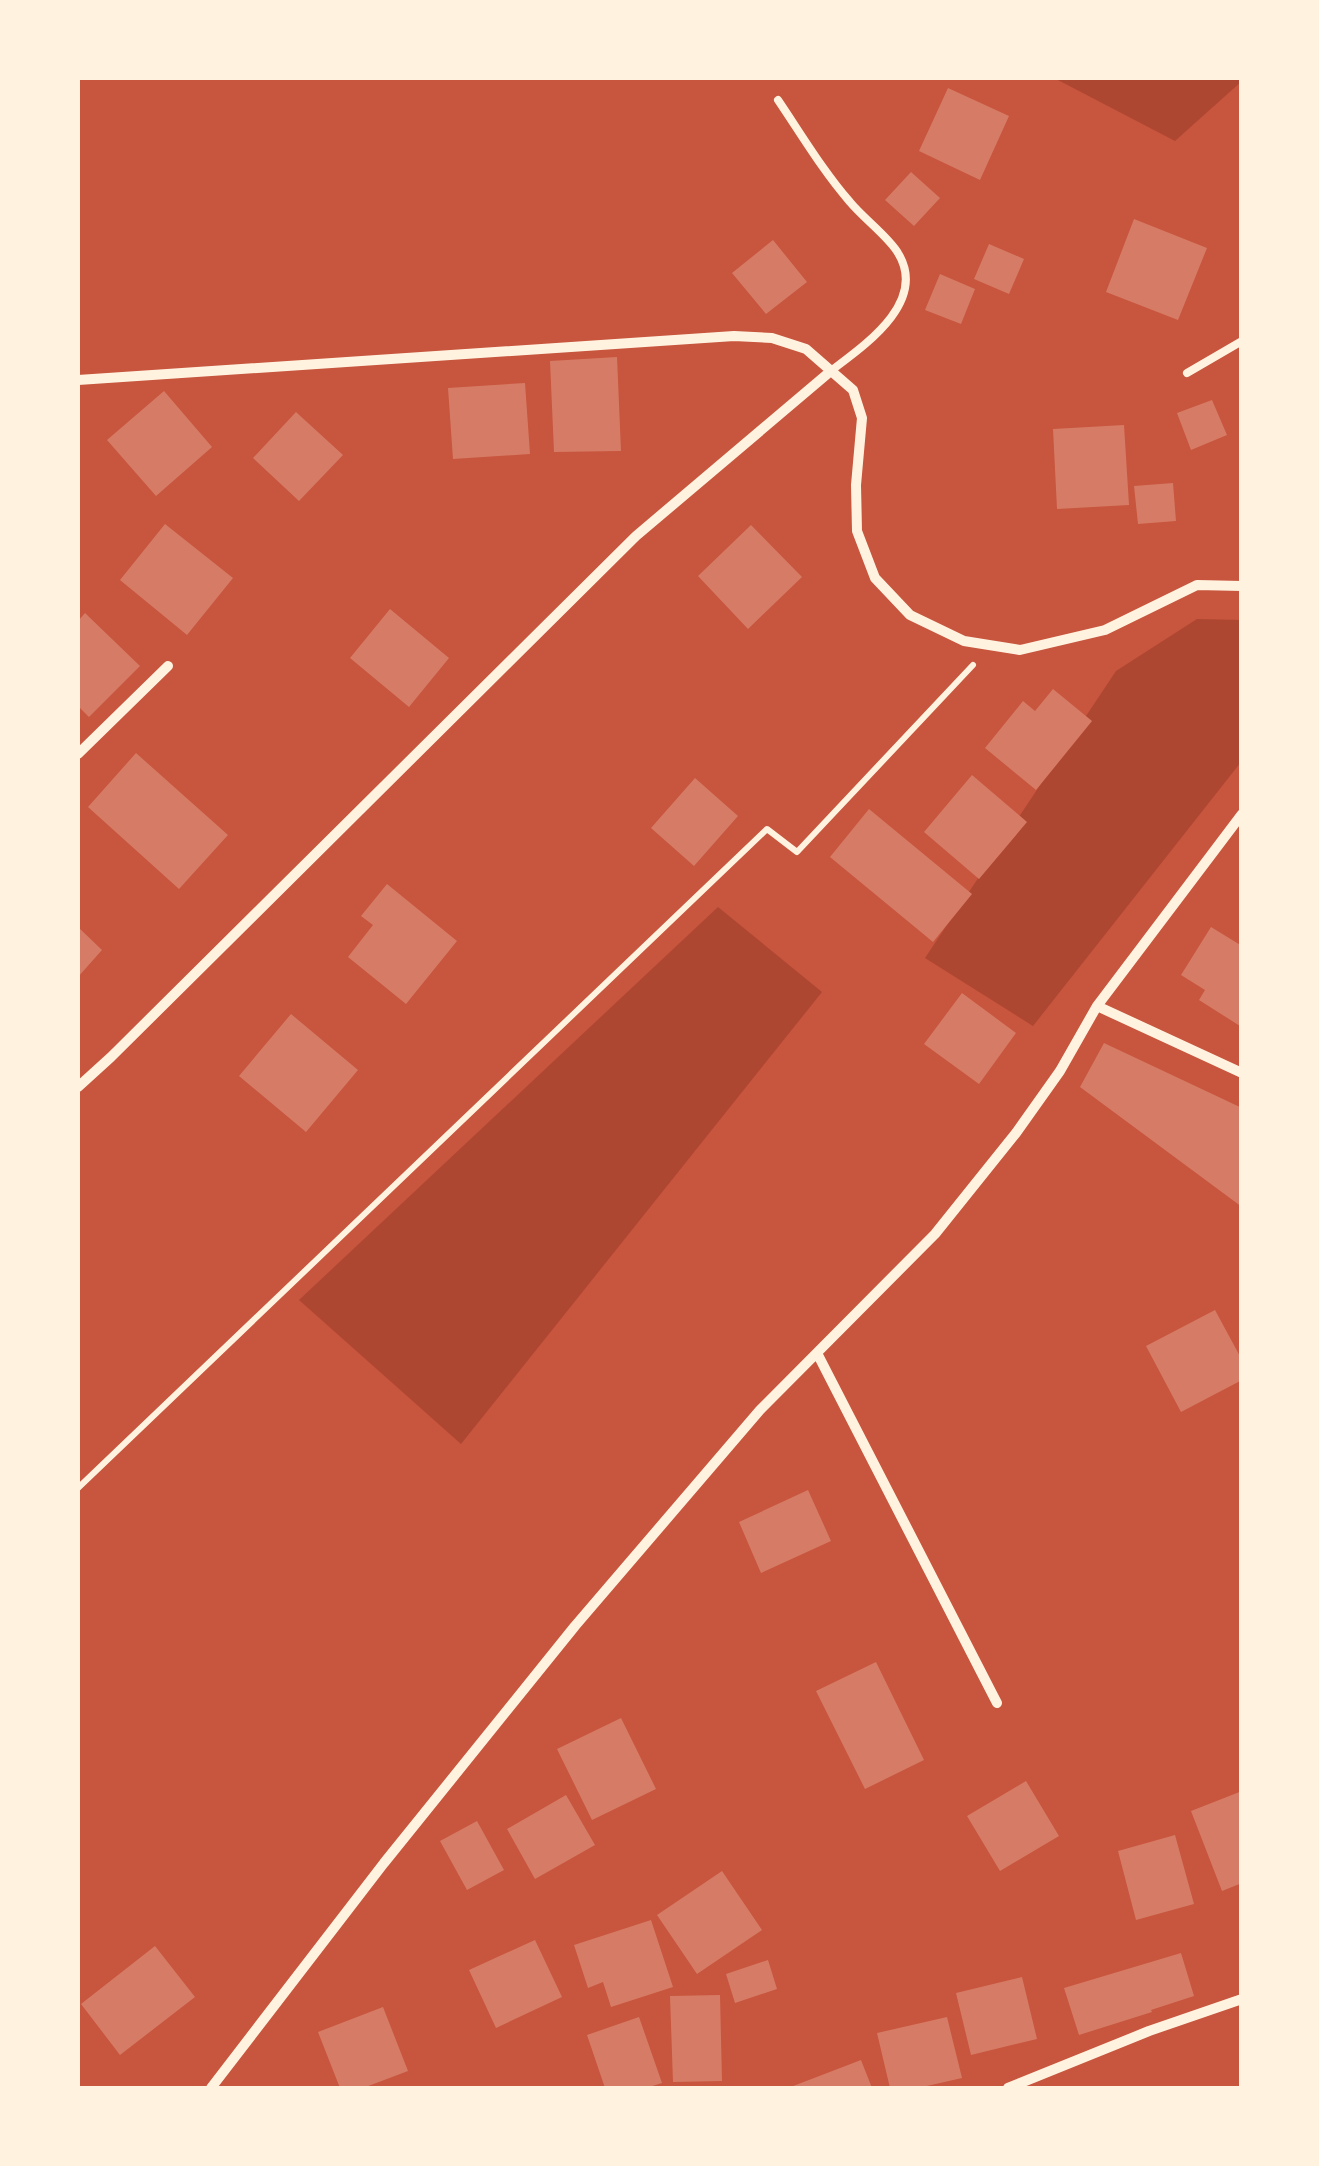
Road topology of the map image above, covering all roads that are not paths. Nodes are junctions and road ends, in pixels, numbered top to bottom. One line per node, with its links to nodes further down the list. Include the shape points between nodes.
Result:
1 (778, 100): 3 (lane, via 848,201 899,254 908,281 897,310)
2 (1242, 342): 4 (lane)
3 (832, 370): 5 (street, via 806,349 734,336); 6 (street, via 852,390 862,418 857,532 874,578 910,615 964,641 1020,650 1105,630 1197,585); 12 (street, via 636,536)
4 (1187, 373)
5 (78, 380)
6 (1242, 586)
7 (168, 666): 8 (street)
8 (78, 754)
9 (1242, 814): 10 (street)
10 (1097, 1006): 11 (street); 13 (street, via 1027,1118 935,1234)
11 (1242, 1073)
12 (78, 1087)
13 (817, 1352): 14 (street); 16 (street, via 575,1626)
14 (997, 1703)
15 (1242, 1999): 17 (street)
16 (211, 2088)
17 (1008, 2088)

